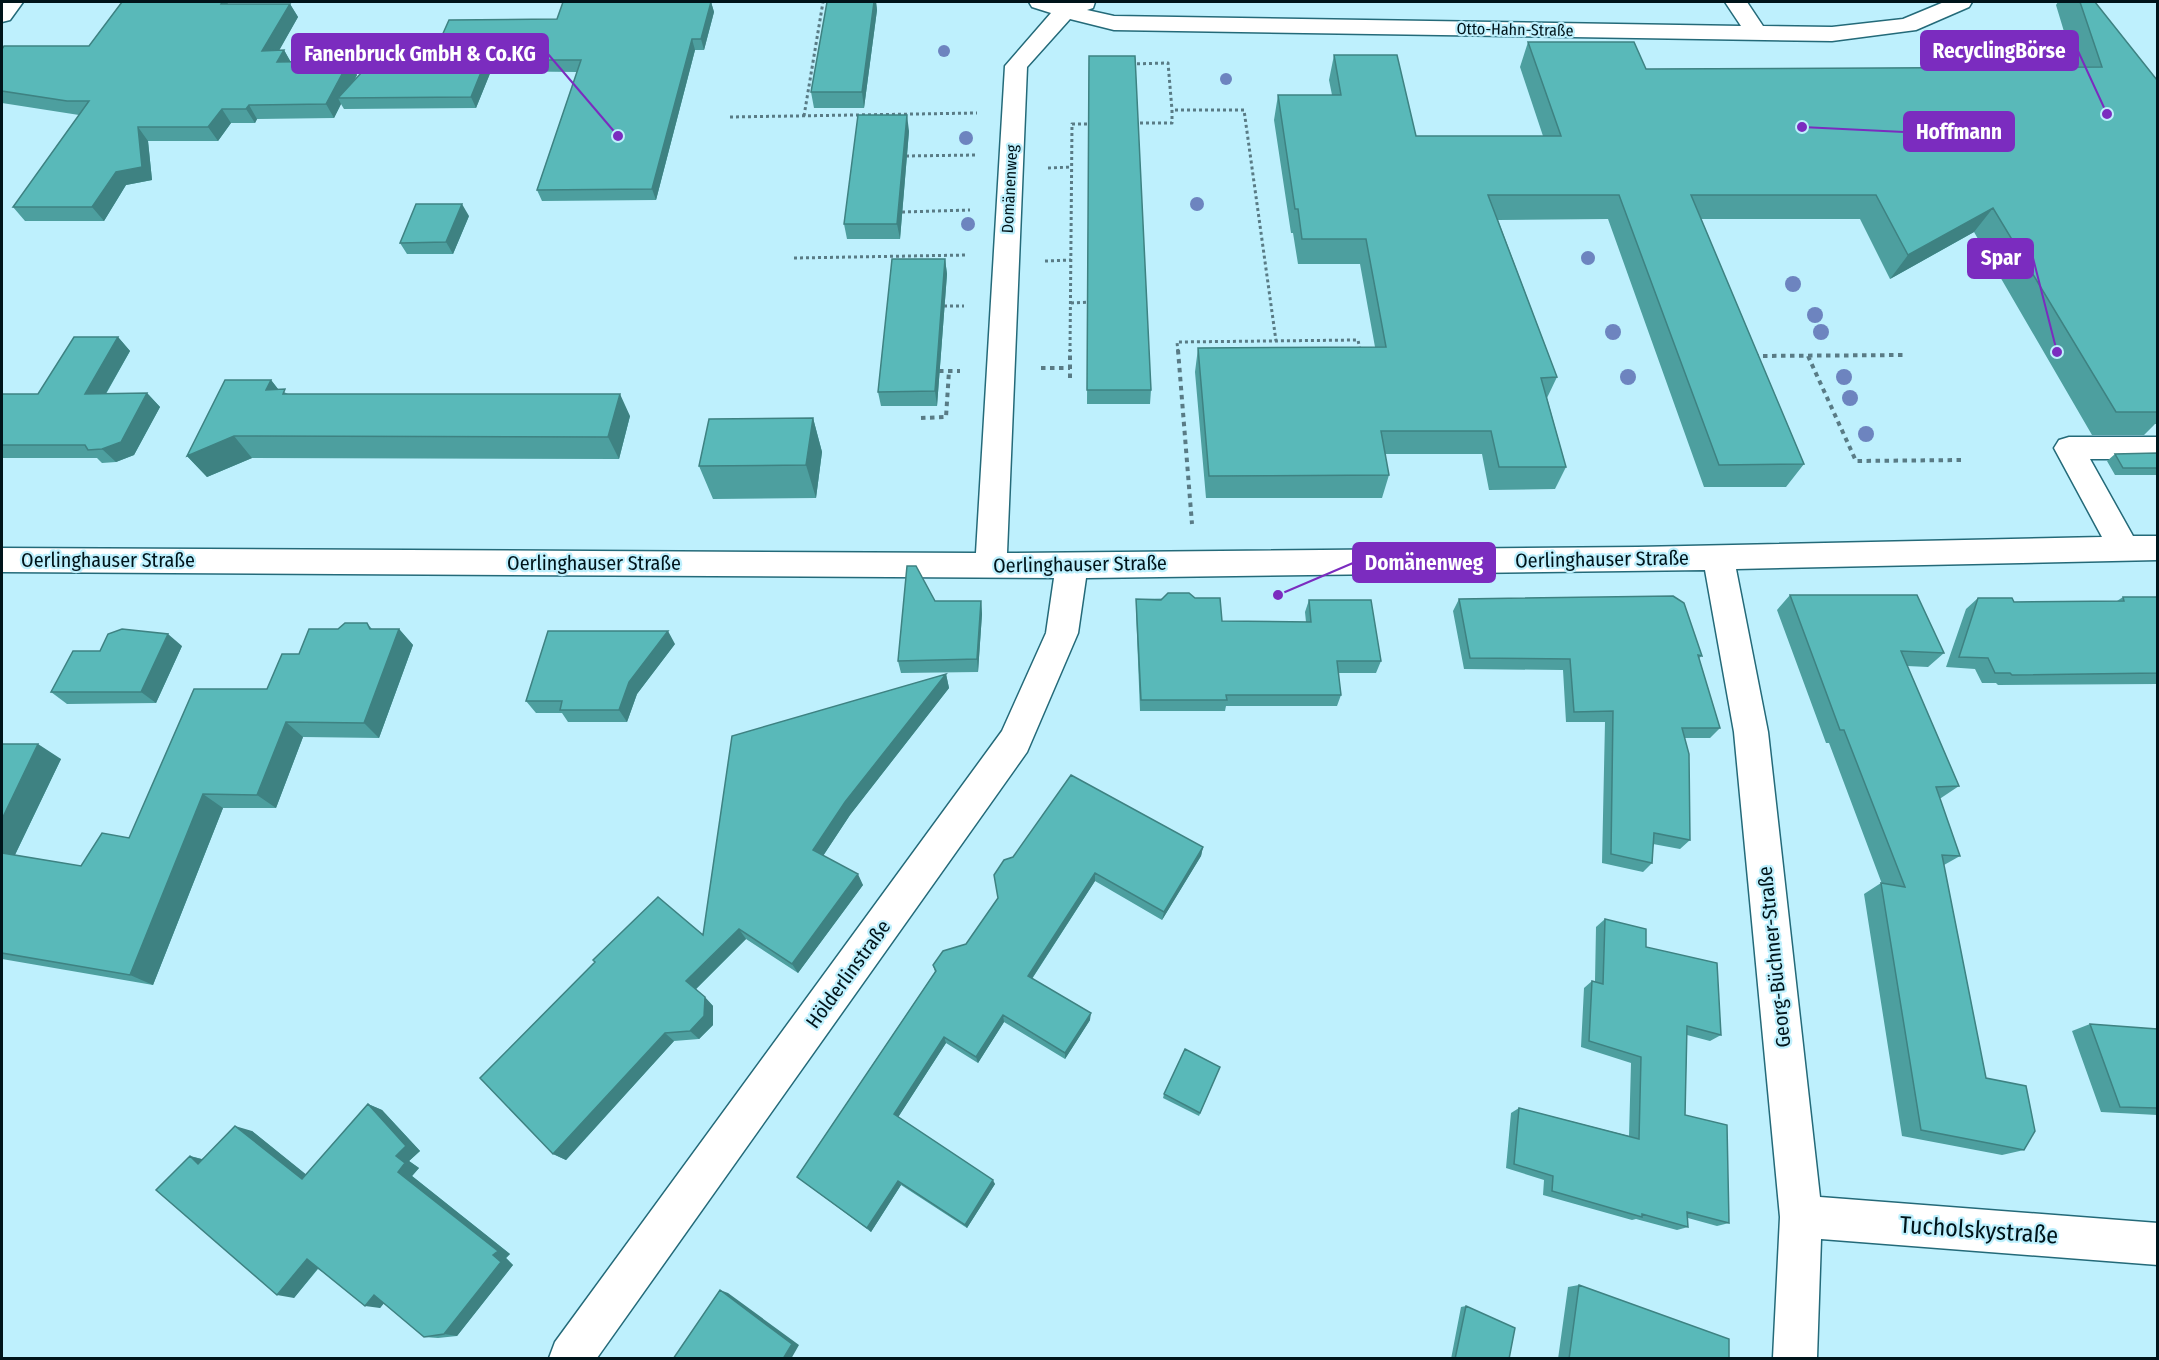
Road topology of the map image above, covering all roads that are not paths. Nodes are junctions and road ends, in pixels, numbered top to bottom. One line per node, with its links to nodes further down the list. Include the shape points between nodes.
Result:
1 (12, 2): 7 (street)
2 (1041, 2): 6 (street, Otto-Hahn-Straße)
3 (1089, 2): 6 (street)
4 (1736, 2): 8 (street)
5 (1961, 2): 8 (street, Otto-Hahn-Straße, via 1908,25 1832,34)
6 (1065, 11): 8 (street, Otto-Hahn-Straße, via 1114,23); 15 (street, Domänenweg, via 1016,66)
7 (2, 15)
8 (1756, 32)
9 (2157, 448): 10 (street, via 2069,448)
10 (2124, 548): 11 (street, Oerlinghauser Straße); 12 (street, Oerlinghauser Straße)
11 (2157, 548)
12 (1718, 558): 14 (street, Oerlinghauser Straße); 16 (street, Georg-Büchner-Straße, via 1751,732)
13 (2, 560): 15 (street, Oerlinghauser Straße)
14 (1072, 564): 15 (street, Oerlinghauser Straße); 18 (street, Hölderlinstraße, via 1062,633 1015,741)
15 (990, 566)
16 (1801, 1217): 17 (street, Tucholskystraße); 19 (street, Georg-Büchner-Straße)
17 (2157, 1244)
18 (571, 1359)
19 (1795, 1359)

